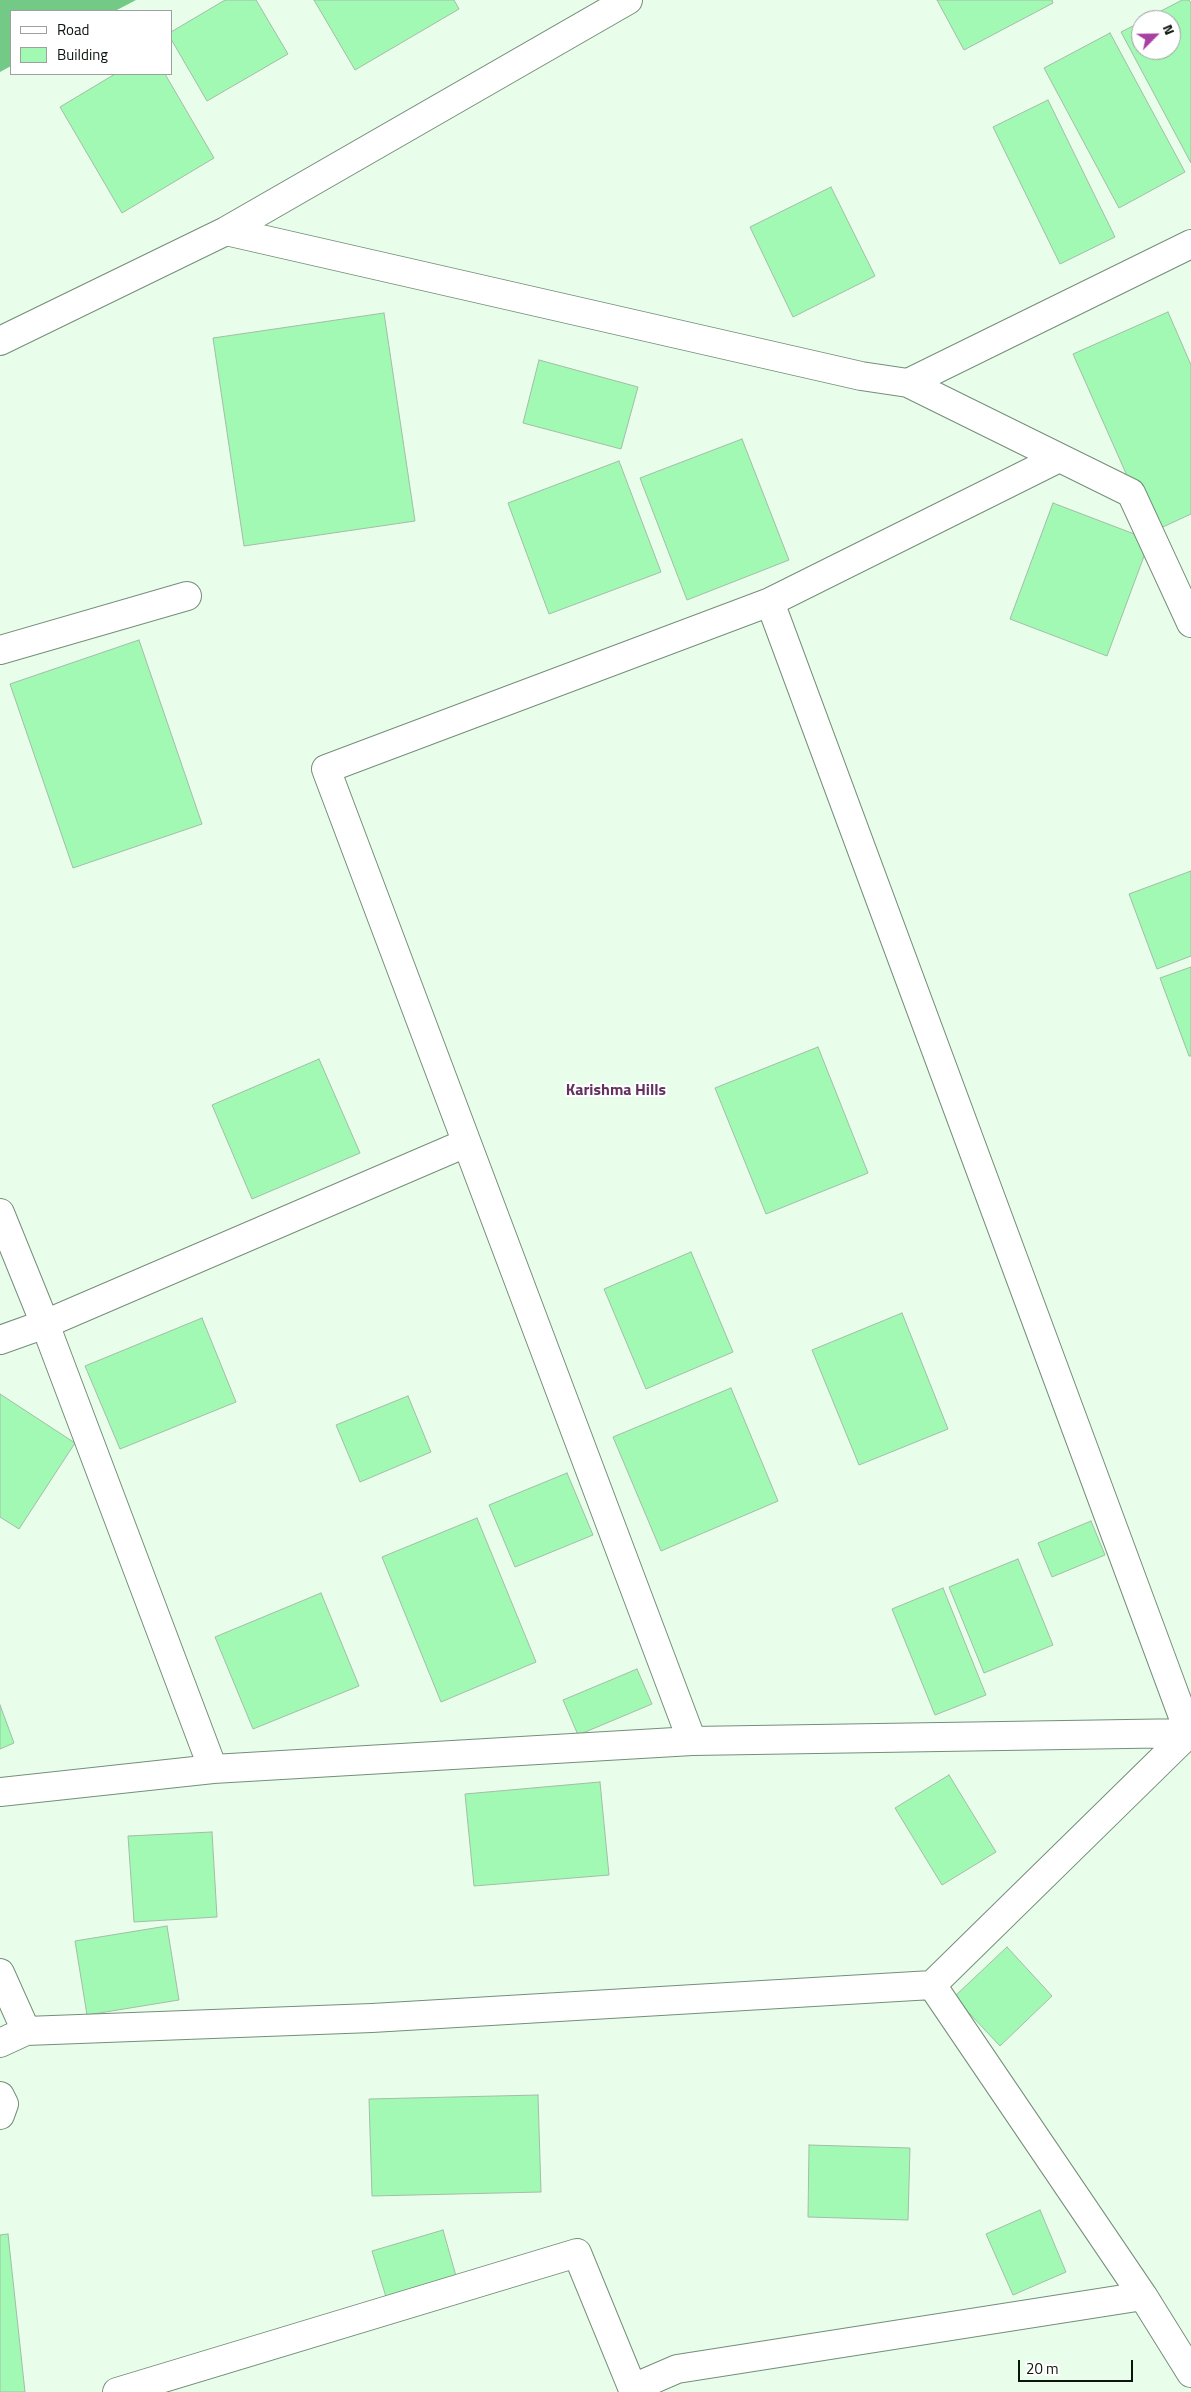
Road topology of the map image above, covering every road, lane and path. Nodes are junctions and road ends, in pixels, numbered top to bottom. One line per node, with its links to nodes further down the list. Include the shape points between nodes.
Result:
1 (628, 0): 2 (street)
2 (226, 231): 4 (street); 5 (street, via 861,376)
3 (1191, 244): 5 (street)
4 (0, 341)
5 (908, 383): 6 (street)
6 (1057, 459): 8 (street); 9 (street, via 1131,494)
7 (187, 596): 10 (street)
8 (770, 602): 11 (street, via 326,769); 15 (street)
9 (1191, 623)
10 (0, 650)
11 (466, 1143): 13 (street); 16 (street)
12 (0, 1213): 13 (street)
13 (45, 1324): 14 (street); 17 (street)
14 (0, 1340)
15 (1190, 1732): 16 (street); 20 (street)
16 (692, 1741): 17 (street)
17 (213, 1770): 18 (street)
18 (0, 1792)
19 (0, 1973): 21 (street)
20 (932, 1985): 21 (street, via 382,2017); 25 (street)
21 (26, 2031): 22 (street)
22 (0, 2043)
23 (0, 2096): 24 (street, via 4,2104)
24 (0, 2115)
25 (1143, 2296): 26 (street); 27 (street, via 677,2370)
26 (1191, 2373)
27 (634, 2390): 28 (street, via 577,2253)
28 (117, 2392)

